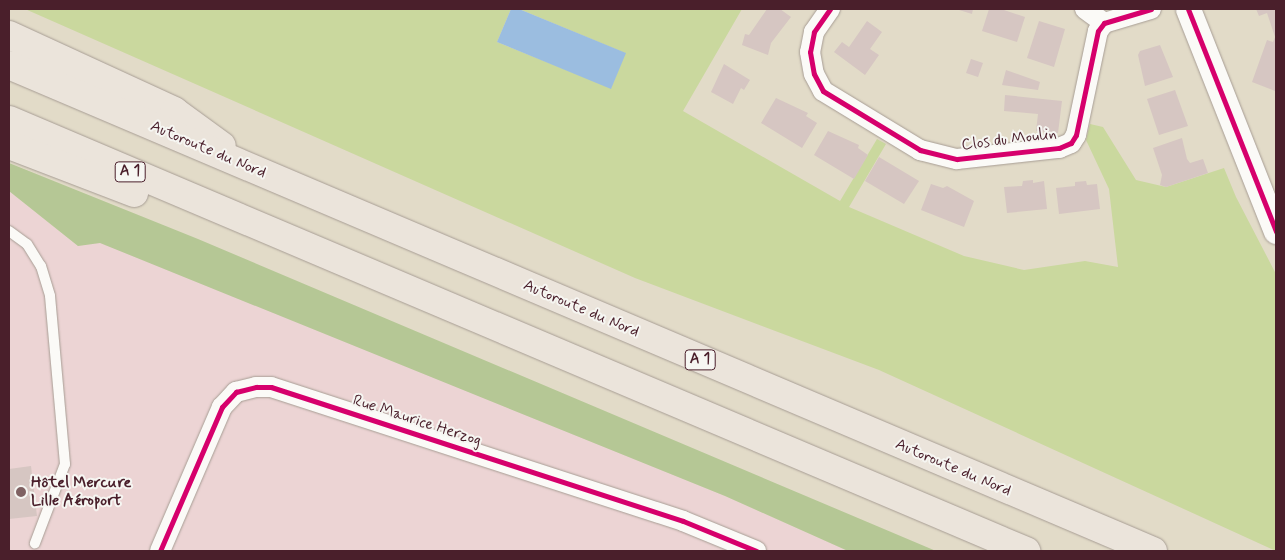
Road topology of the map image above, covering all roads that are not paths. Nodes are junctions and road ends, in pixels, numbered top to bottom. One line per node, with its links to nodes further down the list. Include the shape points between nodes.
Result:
1 (830, 9): 5 (street, Clos du Moulin, via 814,32 810,52 814,74 823,91 920,150 956,159 1059,148 1071,143 1076,135 1095,36)
2 (1084, 9): 5 (street)
3 (1151, 9): 5 (street)
4 (1188, 9): 13 (street)
5 (1104, 23)
6 (9, 35): 10 (highway, via 174,111)
7 (9, 66): 10 (highway, Autoroute du Nord / A 1)
8 (9, 120): 11 (highway, A 1)
9 (9, 145): 11 (highway, via 218,228)
10 (248, 168): 18 (highway, Autoroute du Nord / A 1)
11 (251, 224): 17 (highway, A 1)
12 (9, 231): 14 (lane, via 27,244 41,266 50,296 65,464)
13 (1276, 231)
14 (35, 542)
15 (160, 551): 16 (street, Rue Maurice Herzog, via 222,407 236,392 256,387 271,387 683,521)
16 (756, 551)
17 (1026, 551)
18 (1153, 551)

